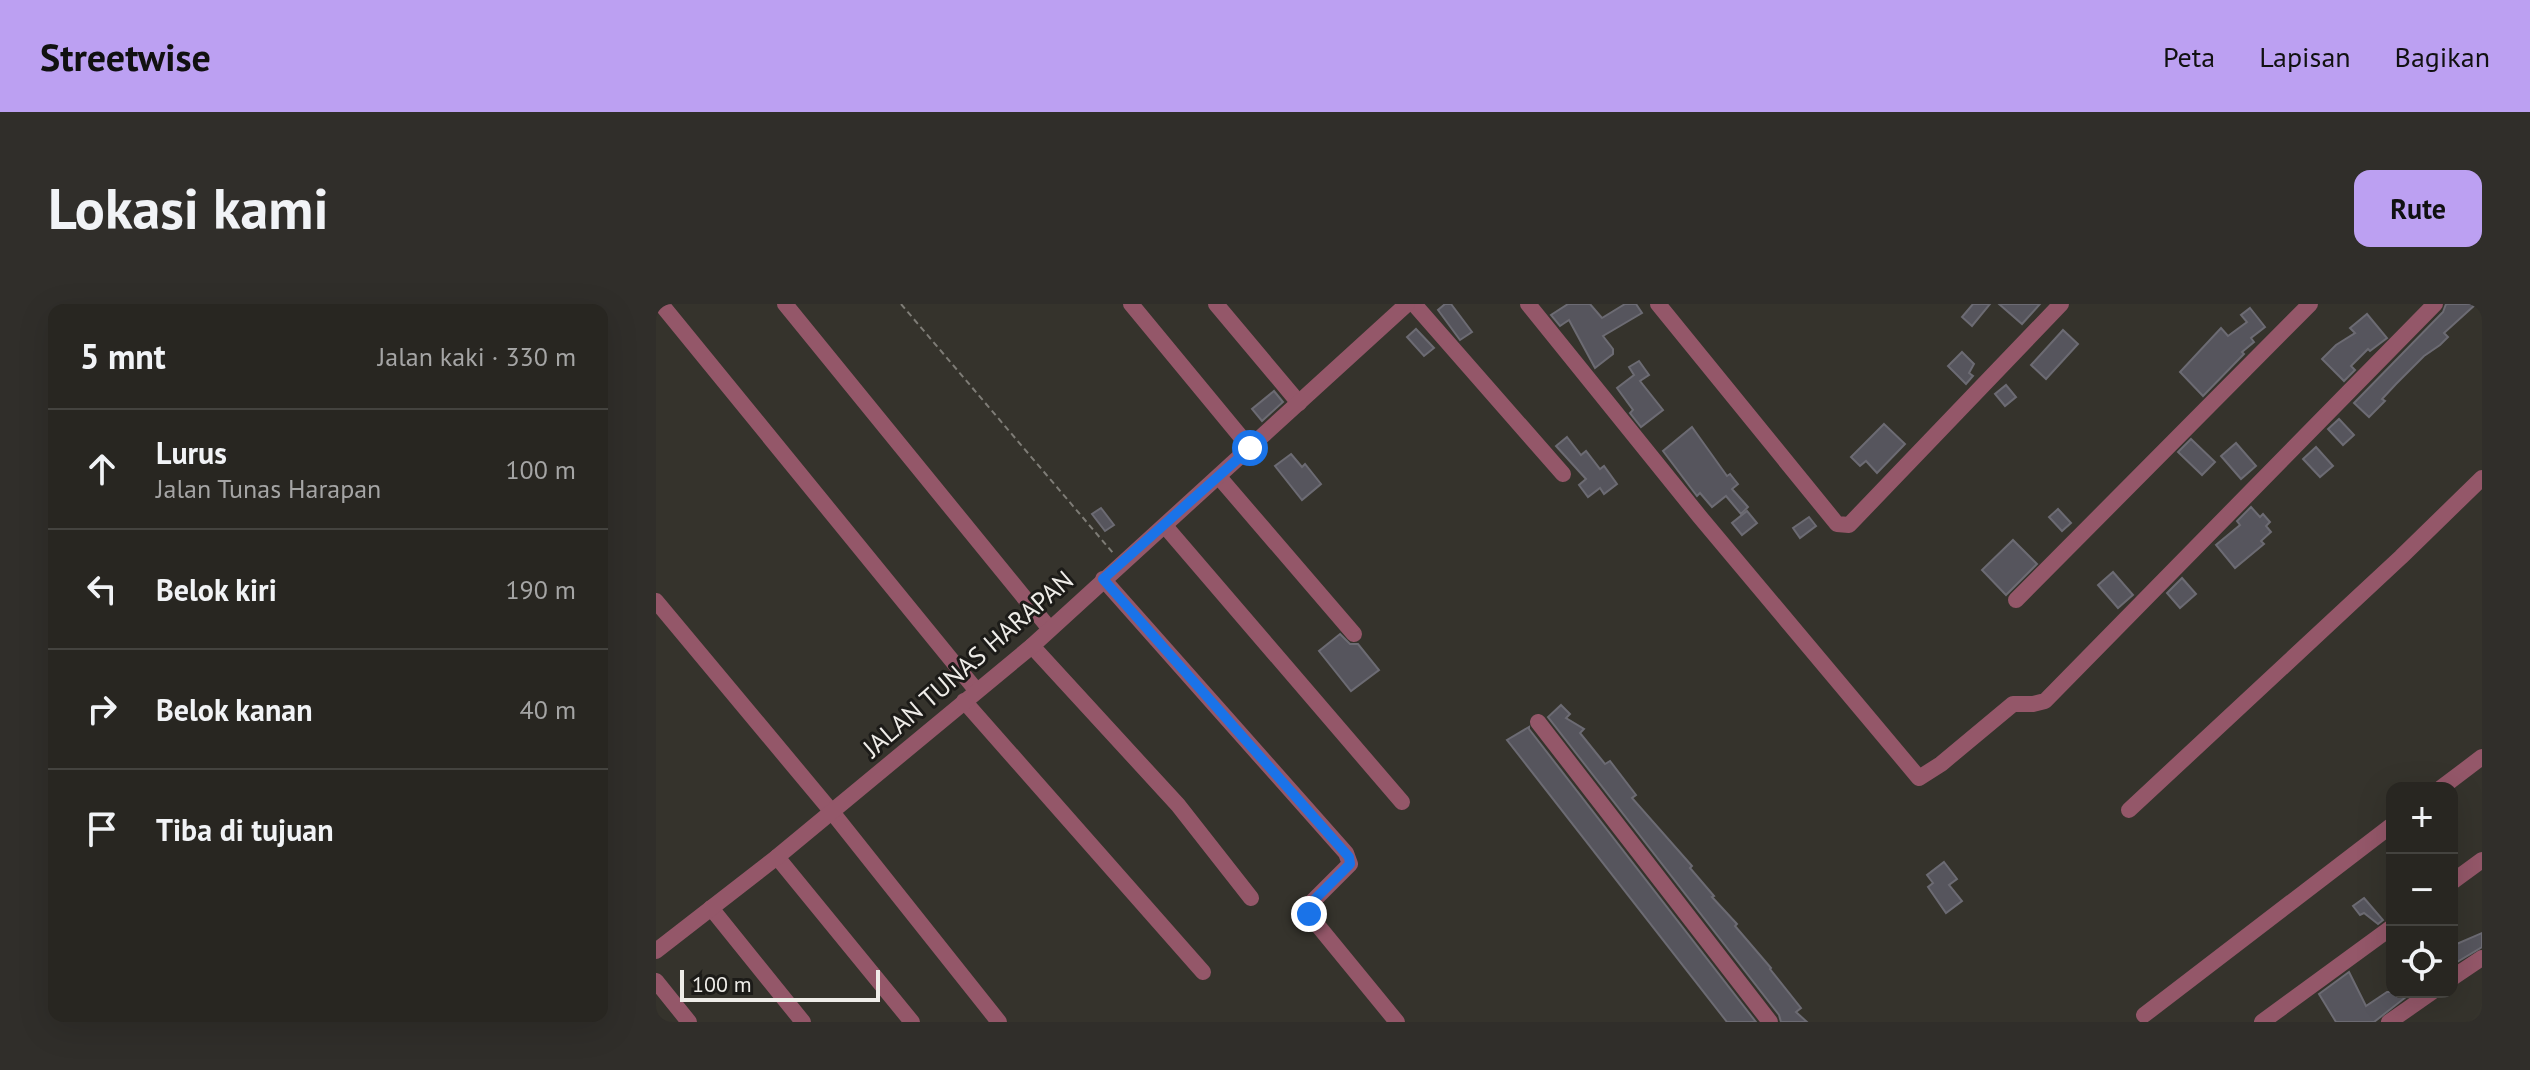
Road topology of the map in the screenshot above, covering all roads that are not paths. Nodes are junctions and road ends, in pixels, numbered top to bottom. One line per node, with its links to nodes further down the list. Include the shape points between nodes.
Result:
1 (661, 304): 24 (street)
2 (785, 304): 21 (street)
3 (1131, 304): 13 (street)
4 (1216, 304): 12 (street)
5 (1407, 304): 12 (street, JALAN TUNAS HARAPAN)
6 (1414, 304): 14 (street)
7 (1528, 304): 11 (street, via 1921,778 2013,704 2045,701)
8 (1658, 304): 9 (street, via 1843,526)
9 (2061, 304)
10 (2310, 304): 19 (street)
11 (2435, 304)
12 (1299, 403): 13 (street, JALAN TUNAS HARAPAN)
13 (1250, 448): 15 (street, JALAN TUNAS HARAPAN)
14 (1563, 474)
15 (1219, 477): 17 (street, JALAN TUNAS HARAPAN); 22 (street)
16 (2482, 478): 29 (street)
17 (1165, 526): 18 (street, JALAN TUNAS HARAPAN); 28 (street)
18 (1103, 579): 21 (street, JALAN TUNAS HARAPAN); 49 (street, via 1349,857 1350,864 1306,911)
19 (2016, 600)
20 (656, 601): 30 (street)
21 (1049, 628): 23 (street, JALAN TUNAS HARAPAN)
22 (1354, 634)
23 (1032, 646): 24 (street, JALAN TUNAS HARAPAN); 35 (street, via 1178,805)
24 (970, 695): 30 (street, JALAN TUNAS HARAPAN); 40 (street)
25 (1538, 722): 50 (street)
26 (2482, 757): 27 (street)
27 (2449, 782)
28 (1402, 802)
29 (2129, 810)
30 (832, 812): 32 (street, JALAN TUNAS HARAPAN); 48 (street)
31 (2386, 830): 44 (street)
32 (777, 857): 36 (street, JALAN TUNAS HARAPAN); 47 (street)
33 (2482, 860): 34 (street)
34 (2458, 878)
35 (1251, 898)
36 (711, 908): 38 (street, JALAN TUNAS HARAPAN); 46 (street)
37 (2386, 931): 51 (street)
38 (656, 951)
39 (2482, 958): 41 (street)
40 (1203, 972)
41 (2458, 974)
42 (656, 981): 45 (street)
43 (2423, 998): 52 (street)
44 (2144, 1015)
45 (689, 1022)
46 (803, 1022)
47 (912, 1022)
48 (999, 1022)
49 (1397, 1022)
50 (1770, 1022)
51 (2262, 1022)
52 (2389, 1022)

